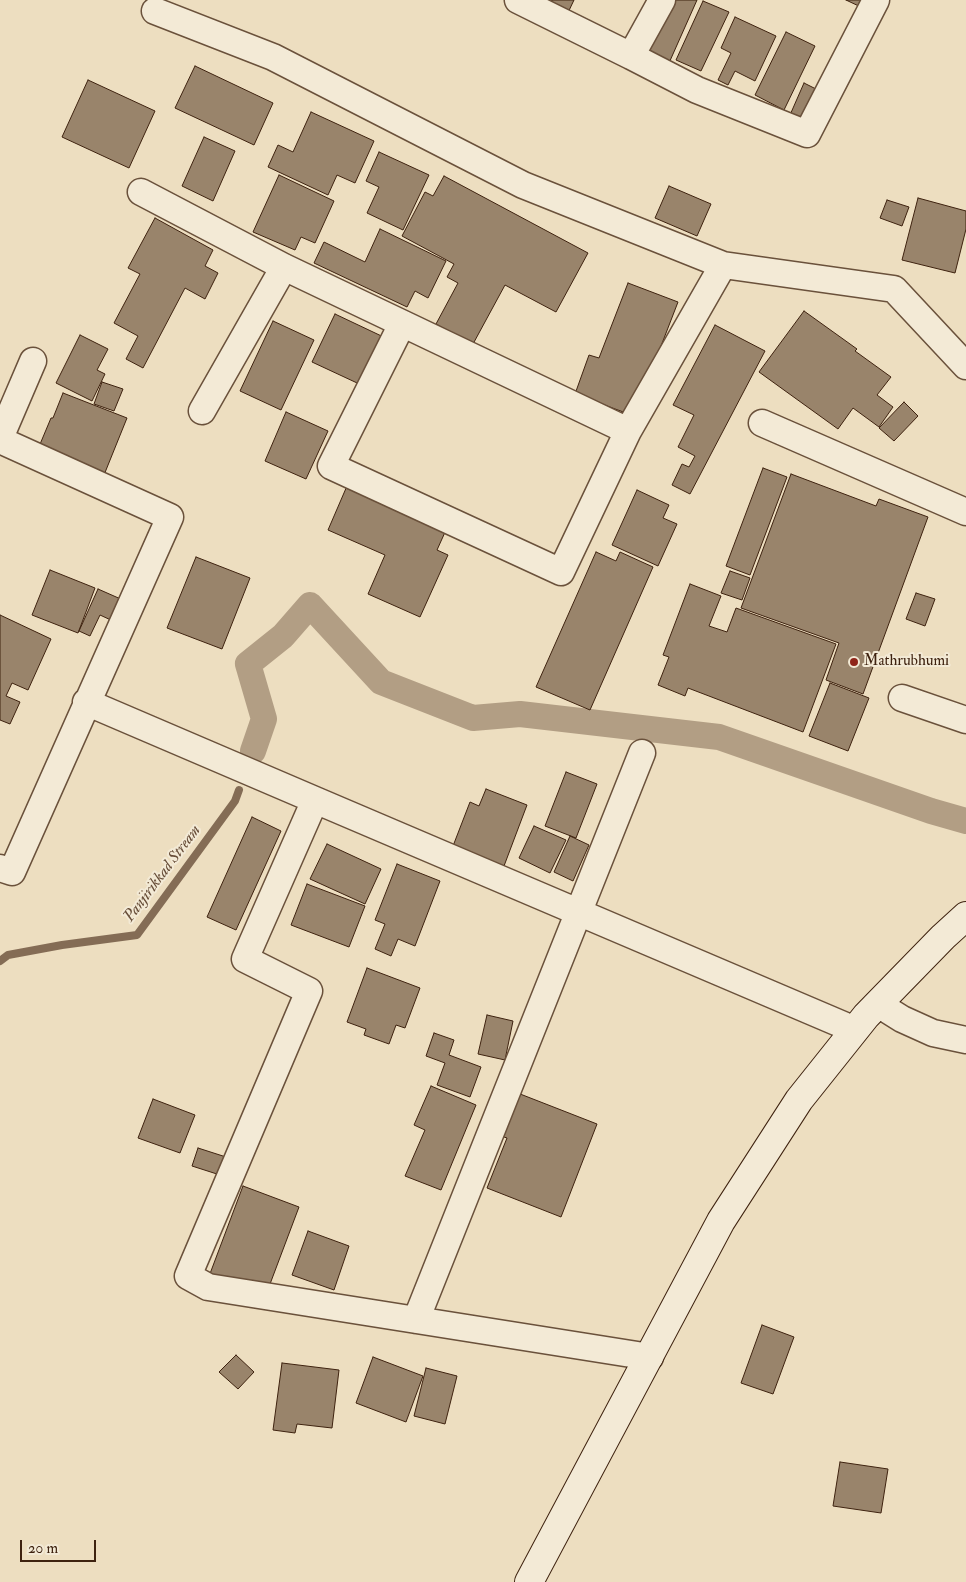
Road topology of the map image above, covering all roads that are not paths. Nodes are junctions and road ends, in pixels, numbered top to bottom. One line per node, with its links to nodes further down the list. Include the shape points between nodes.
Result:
1 (518, 0): 5 (street)
2 (662, 0): 5 (street)
3 (876, 0): 5 (street, via 807,134 697,90)
4 (155, 11): 7 (street, via 273,57 523,185)
5 (631, 56)
6 (141, 192): 8 (street)
7 (723, 265): 11 (street, via 894,289); 14 (street)
8 (284, 267): 9 (street); 12 (street)
9 (402, 324): 14 (street); 14 (street, via 331,466 561,572)
10 (33, 361): 15 (street)
11 (966, 366)
12 (202, 411)
13 (762, 423): 16 (street)
14 (628, 431)
15 (0, 439): 18 (street, via 170,517)
16 (966, 512)
17 (902, 698): 19 (street)
18 (86, 702): 21 (street); 22 (street, via 12,872)
19 (966, 720)
20 (642, 753): 23 (street)
21 (315, 800): 23 (street); 28 (street, via 245,959 309,991 188,1276 208,1287)
22 (0, 868)
23 (578, 912): 26 (street); 28 (street)
24 (966, 916): 25 (main road)
25 (878, 1004): 26 (main road); 27 (street, via 933,1033)
26 (855, 1030): 29 (main road, via 799,1100 721,1221)
27 (966, 1040)
28 (416, 1320): 29 (street)
29 (650, 1357): 30 (main road)
30 (529, 1582)

